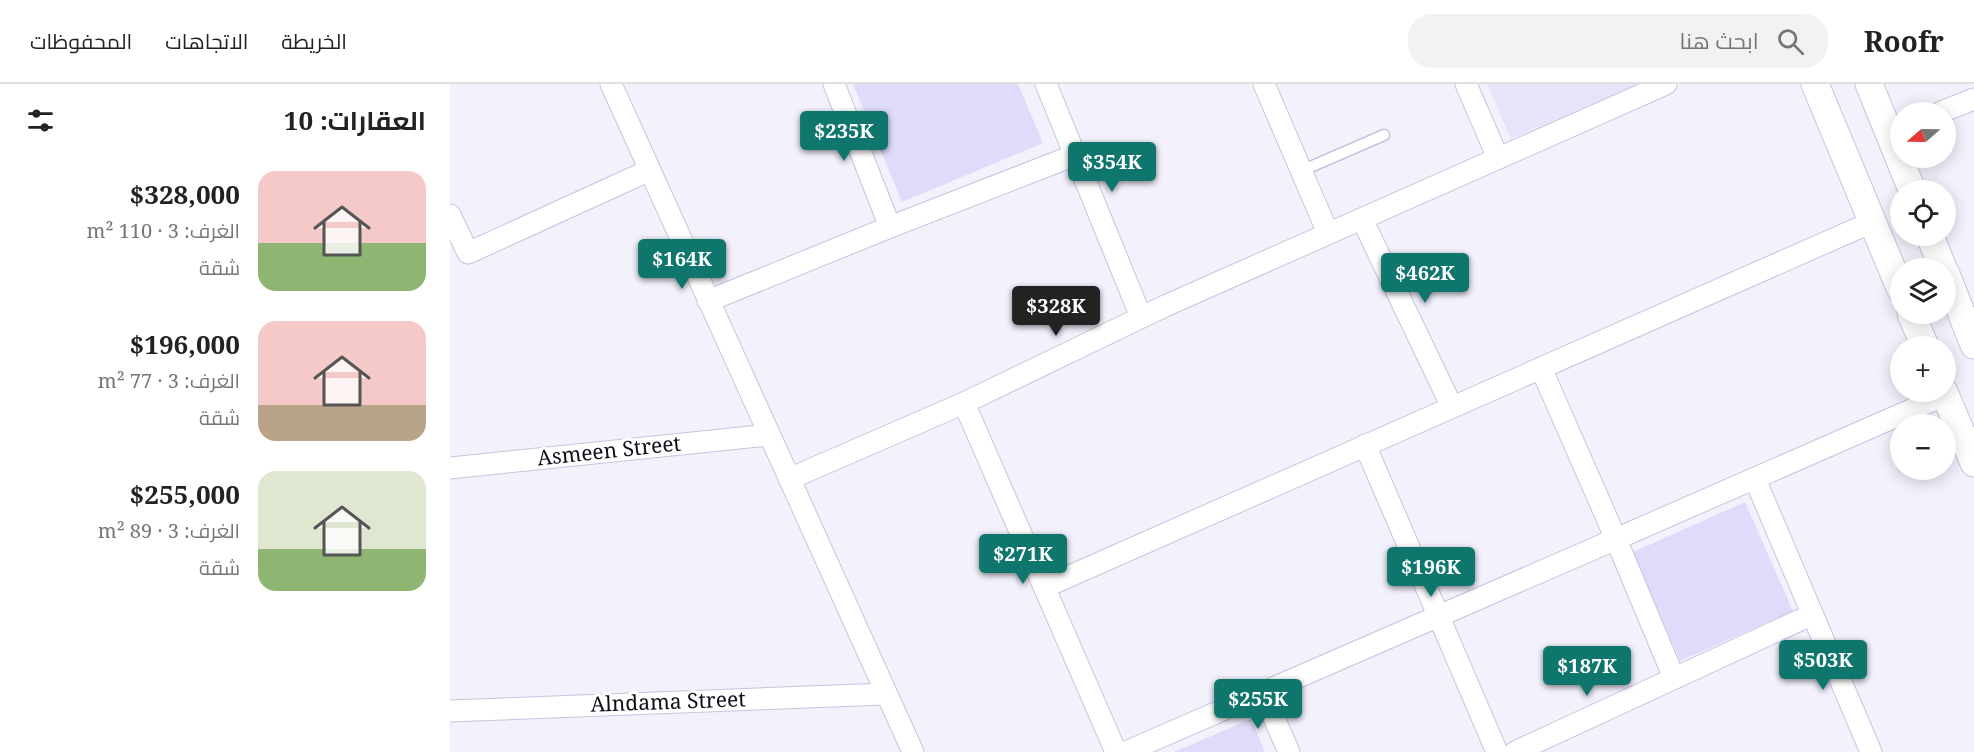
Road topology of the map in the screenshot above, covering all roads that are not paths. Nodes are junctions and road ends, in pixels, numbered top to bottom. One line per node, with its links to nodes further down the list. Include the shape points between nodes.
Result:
1 (611, 84): 15 (street)
2 (834, 84): 20 (street)
3 (1046, 84): 13 (street)
4 (1264, 84): 16 (street)
5 (1466, 84): 14 (street)
6 (1666, 84): 14 (street)
7 (1815, 84): 19 (street)
8 (1869, 84): 11 (street)
9 (1974, 99): 10 (street)
10 (1956, 106)
11 (1890, 122)
12 (1384, 135): 16 (lane)
13 (1075, 155): 20 (street); 26 (street)
14 (1498, 158): 18 (street)
15 (650, 170): 22 (street); 25 (street)
16 (1301, 171): 21 (street)
17 (450, 215): 22 (street)
18 (1362, 219): 21 (street); 32 (street)
19 (1872, 222): 23 (street); 28 (street)
20 (890, 227): 25 (street)
21 (1328, 233): 26 (street)
22 (459, 257)
23 (1890, 264)
24 (1956, 297): 27 (street)
25 (708, 301): 33 (street)
26 (1141, 317): 31 (street)
27 (1972, 334)
28 (1541, 368): 32 (street); 39 (street)
29 (1925, 402): 38 (street)
30 (1949, 402): 35 (street)
31 (964, 403): 37 (street); 40 (street)
32 (1452, 407): 34 (street)
33 (769, 435): 36 (street, Asmeen Street); 37 (street)
34 (1365, 445): 40 (street); 42 (street)
35 (1974, 463)
36 (450, 468)
37 (789, 479): 45 (street)
38 (1755, 479): 39 (street); 41 (street)
39 (1616, 539): 42 (street); 43 (street)
40 (1045, 587): 48 (street)
41 (1811, 615): 43 (street); 53 (street)
42 (1439, 616): 44 (street); 51 (street)
43 (1674, 678): 52 (street)
44 (1263, 693): 49 (street); 50 (street)
45 (886, 694): 46 (street, Alndama Street); 47 (street)
46 (450, 711)
47 (912, 752)
48 (1116, 752)
49 (1126, 752)
50 (1289, 752)
51 (1497, 752)
52 (1515, 752)
53 (1871, 752)

